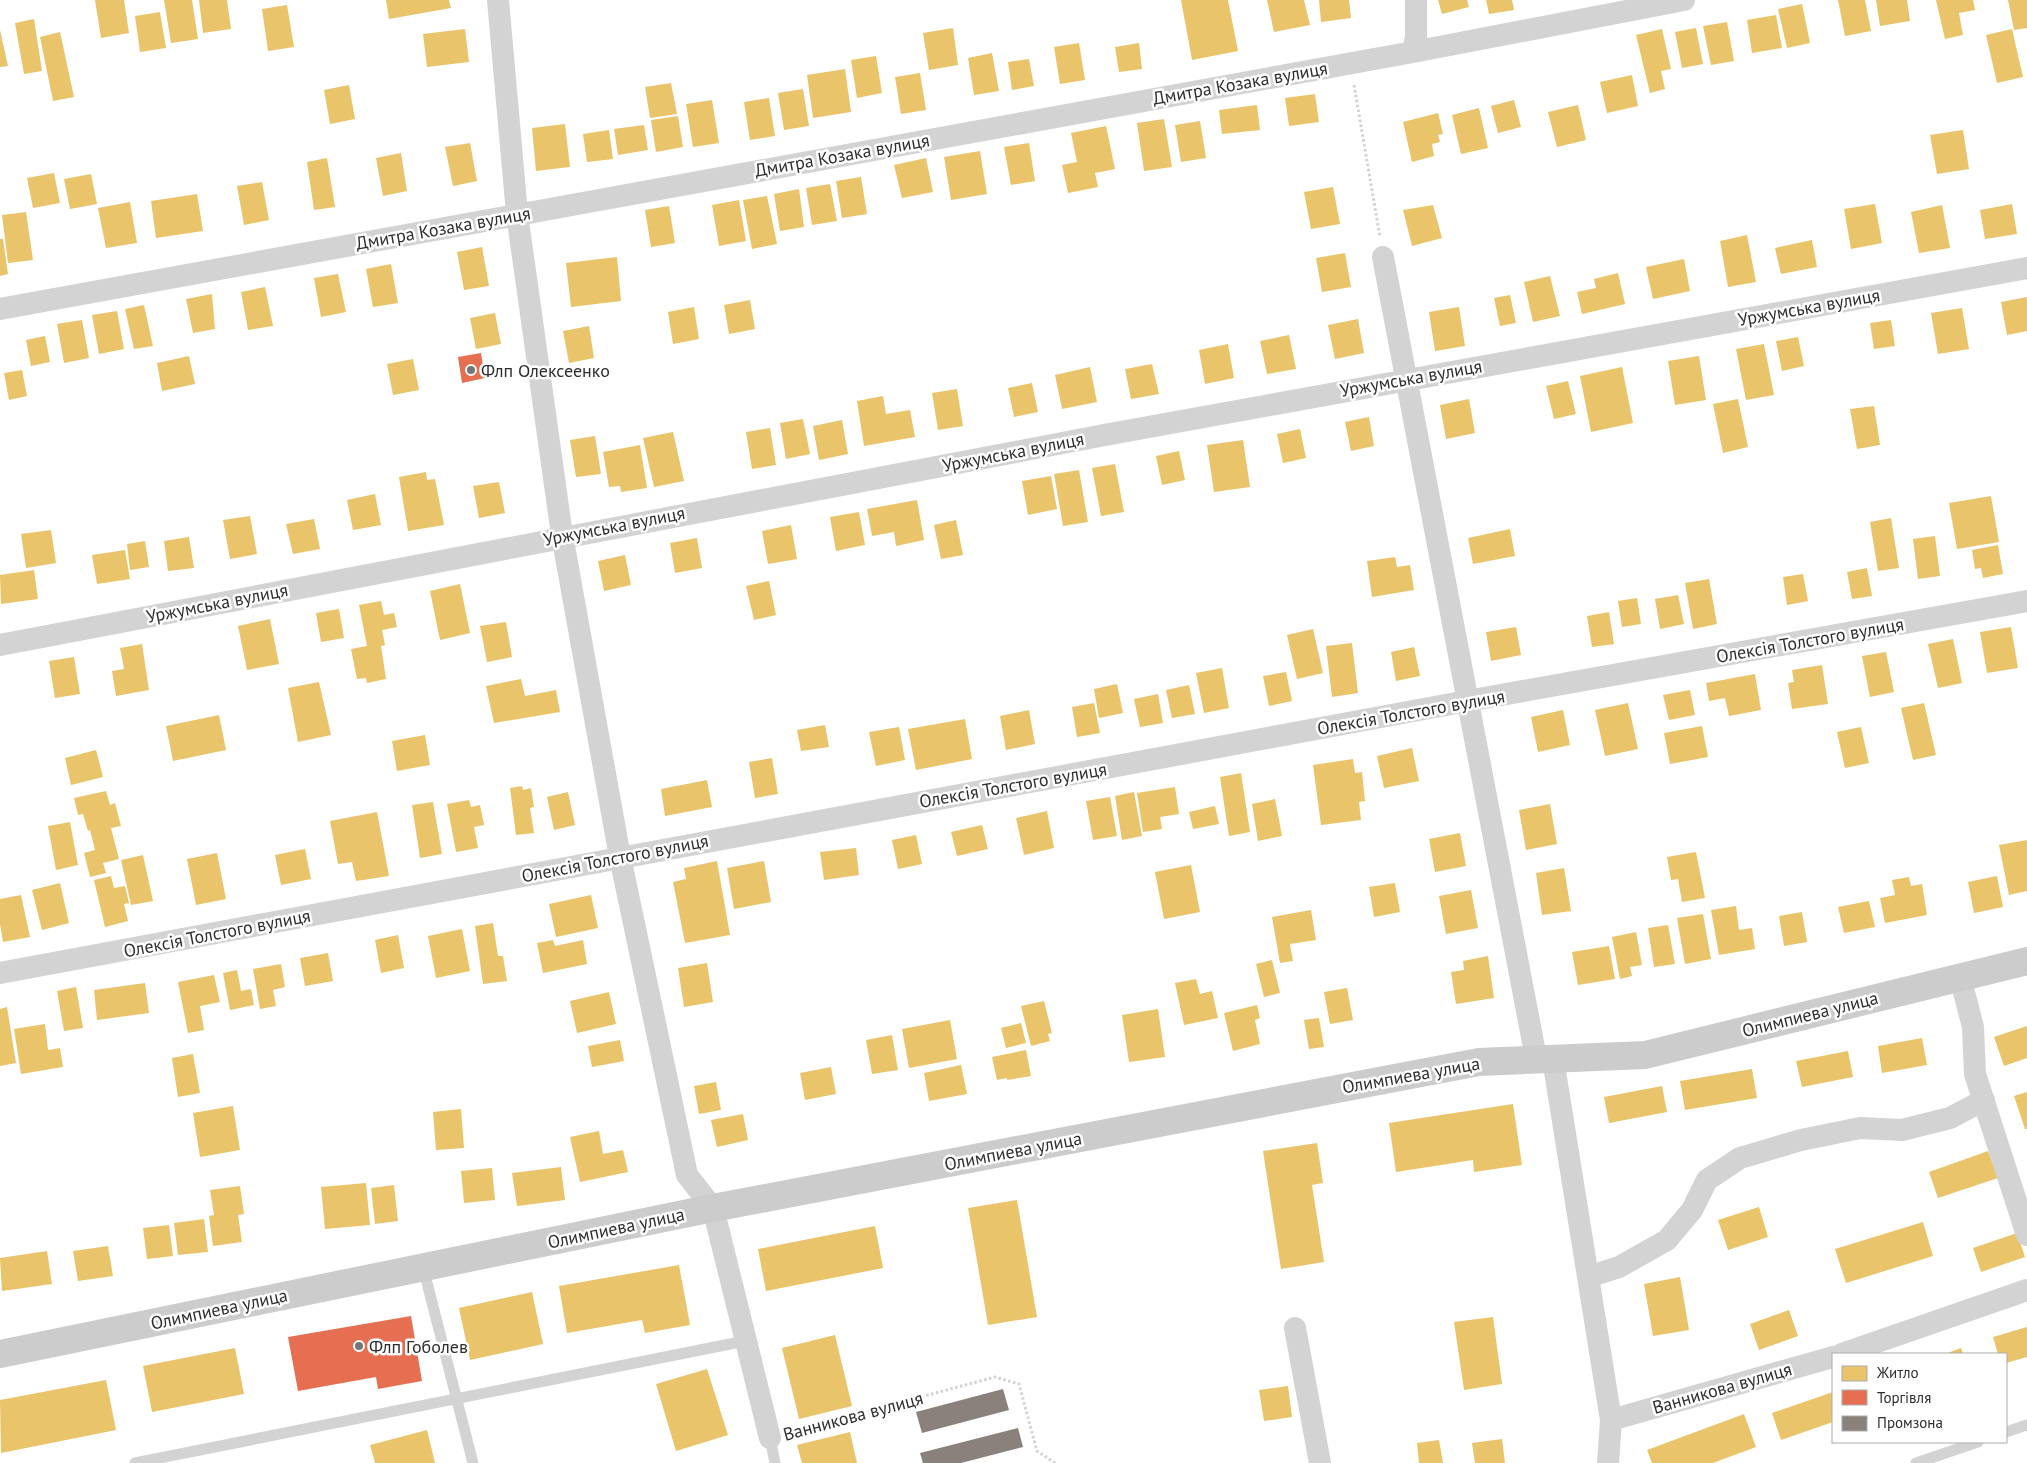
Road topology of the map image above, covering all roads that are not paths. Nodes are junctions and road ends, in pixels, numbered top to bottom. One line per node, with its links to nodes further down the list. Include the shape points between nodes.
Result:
1 (498, 0): 5 (street)
2 (1416, 0): 4 (street)
3 (1684, 0): 4 (street, Дмитра Козака вулиця)
4 (1413, 52): 5 (street, Дмитра Козака вулиця)
5 (517, 214): 8 (street, Дмитра Козака вулиця); 10 (street)
6 (1383, 257): 9 (street)
7 (2027, 268): 9 (street, Уржумська вулиця)
8 (0, 309)
9 (1406, 378): 10 (street, Уржумська вулиця); 13 (street)
10 (562, 535): 12 (street, Уржумська вулиця); 14 (street)
11 (2027, 601): 13 (street, Олексія Толстого вулиця)
12 (0, 646)
13 (1467, 701): 14 (street, Олексія Толстого вулиця); 18 (street)
14 (620, 857): 16 (street, Олексія Толстого вулиця); 20 (street, via 687,1176)
15 (2027, 961): 17 (main road, Олимпиева улица)
16 (0, 973)
17 (1960, 977): 18 (main road, Олимпиева улица, via 1645,1054); 19 (street, via 1973,1027 1975,1074)
18 (1545, 1059): 20 (main road, Олимпиева улица, via 1478,1062); 23 (street)
19 (1984, 1100): 21 (street); 23 (street, via 1950,1118 1902,1130 1860,1128 1801,1140 1740,1158 1707,1180 1692,1210 1667,1240 1619,1267)
20 (713, 1208): 22 (main road, Олимпиева улица); 26 (street, Ванникова вулиця)
21 (2027, 1235)
22 (423, 1267): 28 (main road, Олимпиева улица); 30 (lane)
23 (1588, 1277): 31 (street)
24 (2027, 1290): 27 (street)
25 (1295, 1328): 39 (street)
26 (745, 1341): 30 (lane); 34 (street, Ванникова вулиця)
27 (1845, 1353)
28 (0, 1354)
29 (1832, 1357): 31 (street, Ванникова вулиця)
30 (457, 1400): 36 (lane); 37 (lane)
31 (1611, 1420): 40 (street)
32 (2027, 1425): 33 (lane)
33 (2007, 1432)
34 (770, 1438): 38 (lane)
35 (1975, 1443): 41 (lane)
36 (135, 1463)
37 (473, 1463)
38 (775, 1463)
39 (1320, 1463)
40 (1608, 1463)
41 (1916, 1463)

